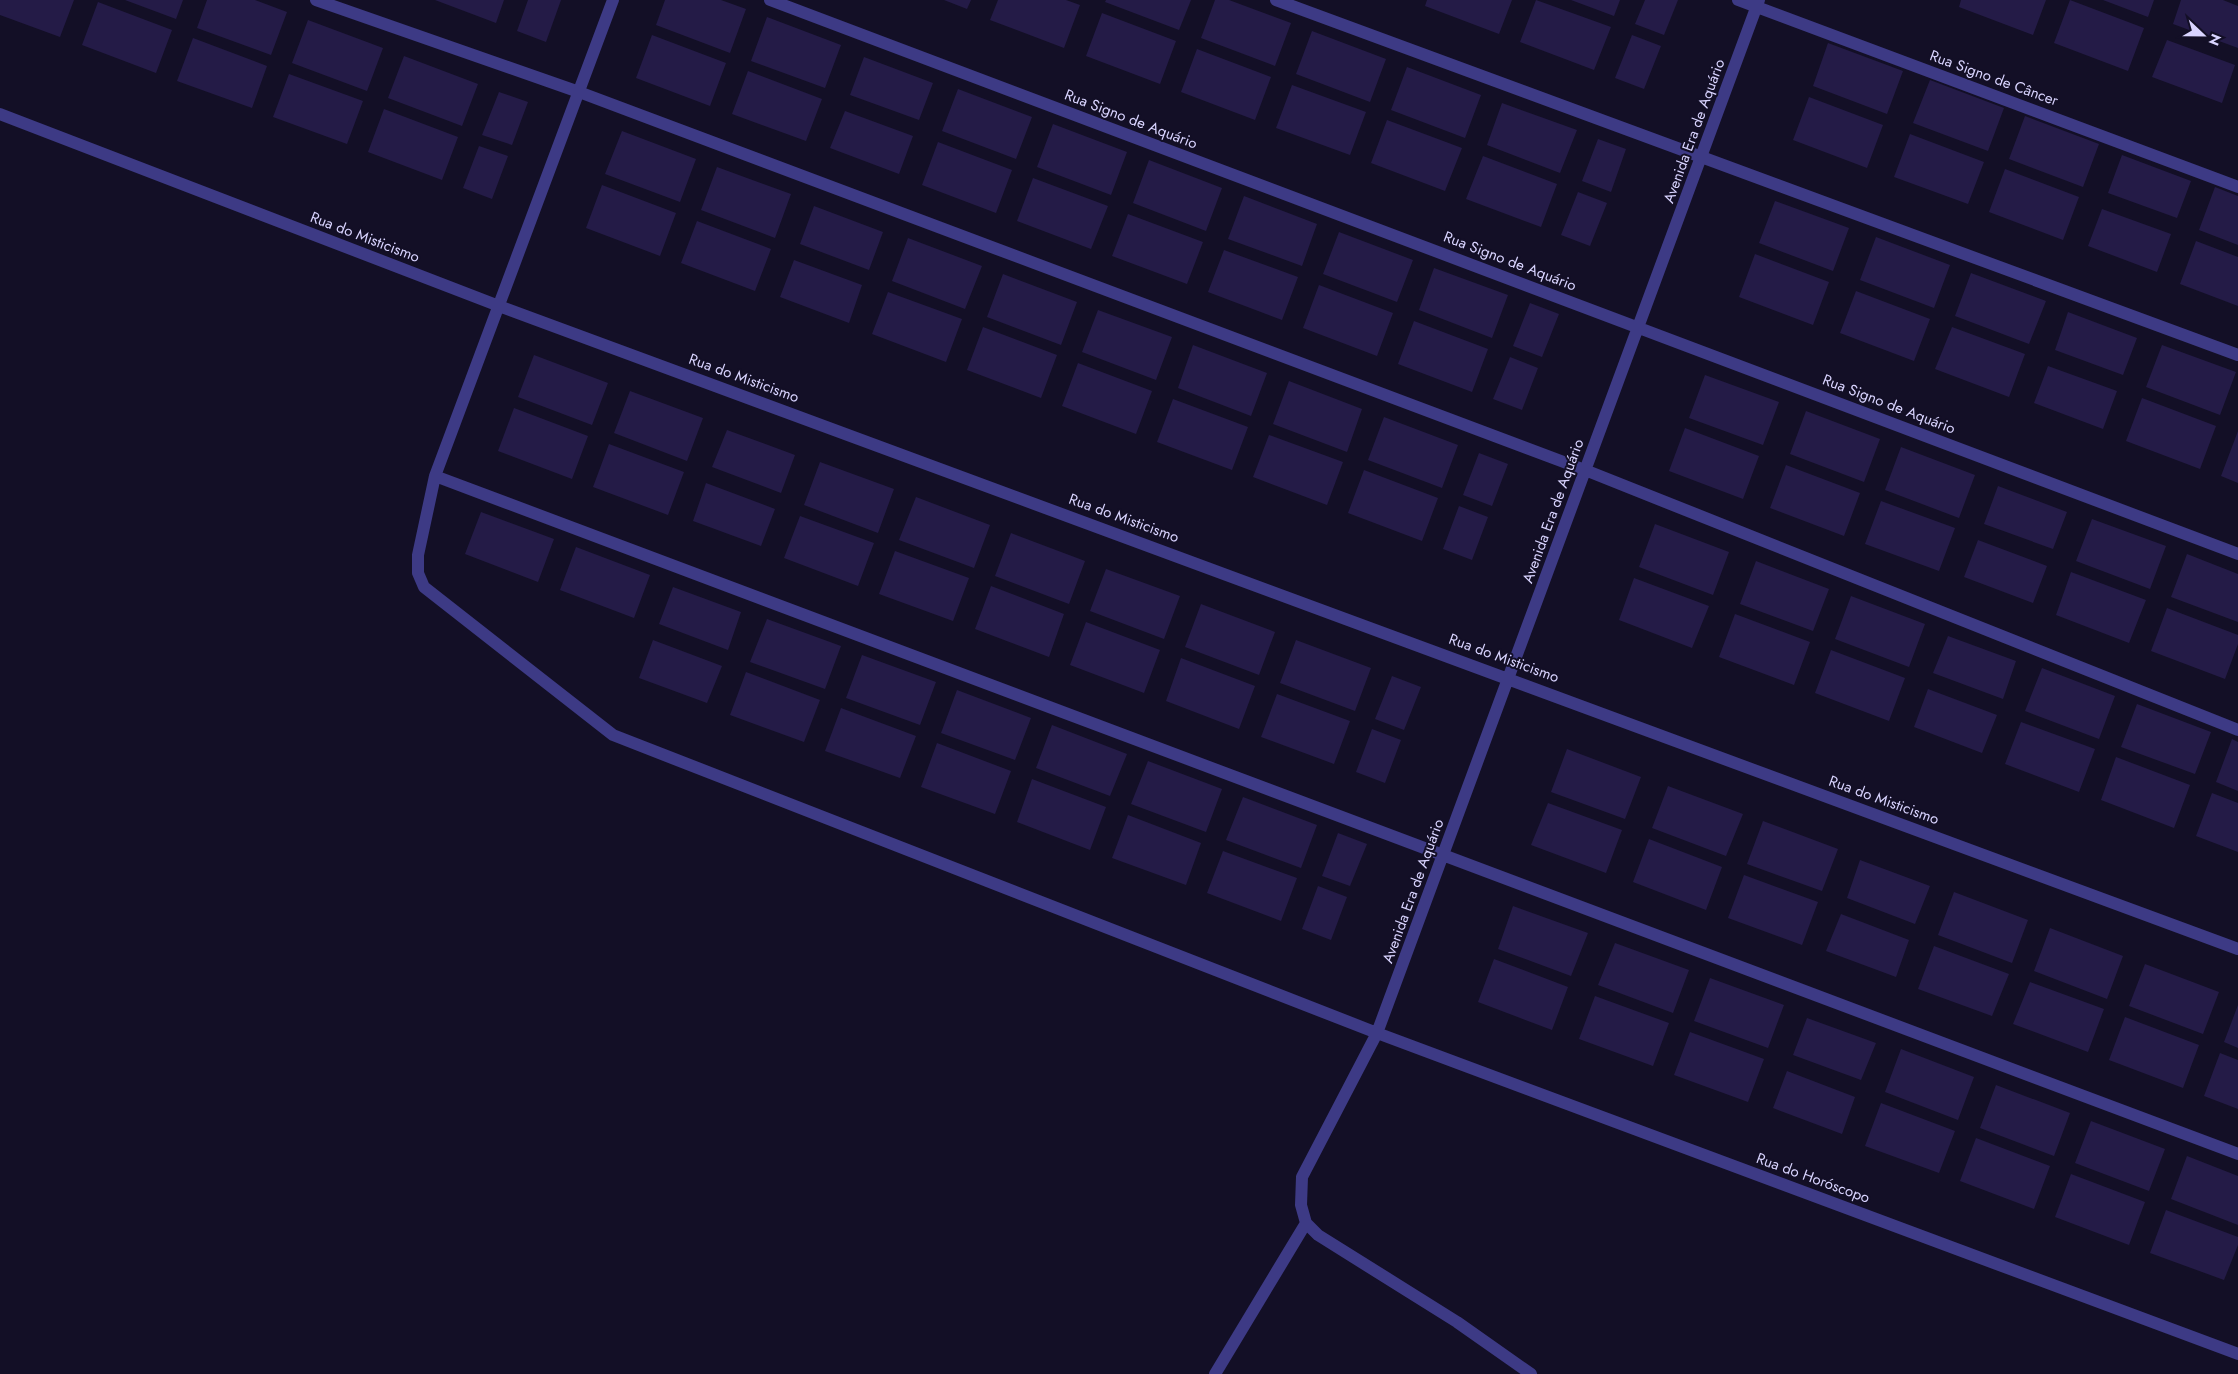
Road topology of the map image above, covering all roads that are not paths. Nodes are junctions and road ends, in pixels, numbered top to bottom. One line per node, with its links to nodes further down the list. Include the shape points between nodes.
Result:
1 (316, 0): 7 (street)
2 (613, 0): 7 (street, Rua do Horóscopo)
3 (770, 0): 12 (street, Rua Signo de Aquário)
4 (1276, 0): 9 (street)
5 (1738, 0): 6 (street, Rua Signo de Câncer)
6 (1758, 4): 9 (street, Avenida Era de Aquário); 10 (street, Rua Signo de Câncer)
7 (579, 92): 11 (street, Rua do Horóscopo); 14 (street)
8 (0, 114): 11 (street, Rua do Misticismo)
9 (1702, 157): 12 (street, Avenida Era de Aquário); 13 (street)
10 (2238, 186)
11 (499, 306): 15 (street, Rua do Horóscopo); 17 (street, Rua do Misticismo)
12 (1638, 327): 14 (street, Avenida Era de Aquário); 16 (street, Rua Signo de Aquário)
13 (2238, 355)
14 (1585, 470): 17 (street, Avenida Era de Aquário); 18 (street)
15 (435, 476): 19 (street); 21 (street, Rua do Horóscopo, via 418,555 418,572 424,587 614,735)
16 (2238, 554)
17 (1508, 677): 19 (street, Avenida Era de Aquário); 20 (street, Rua do Misticismo)
18 (2238, 730)
19 (1443, 856): 21 (street, Avenida Era de Aquário); 22 (street)
20 (2238, 949)
21 (1377, 1033): 23 (street, Avenida Era de Aquário, via 1302,1177 1301,1205); 24 (street, Rua do Horóscopo)
22 (2238, 1154)
23 (1306, 1223): 25 (street); 26 (street, via 1342,1252 1457,1322)
24 (2238, 1354)
25 (1215, 1374)
26 (1531, 1374)

